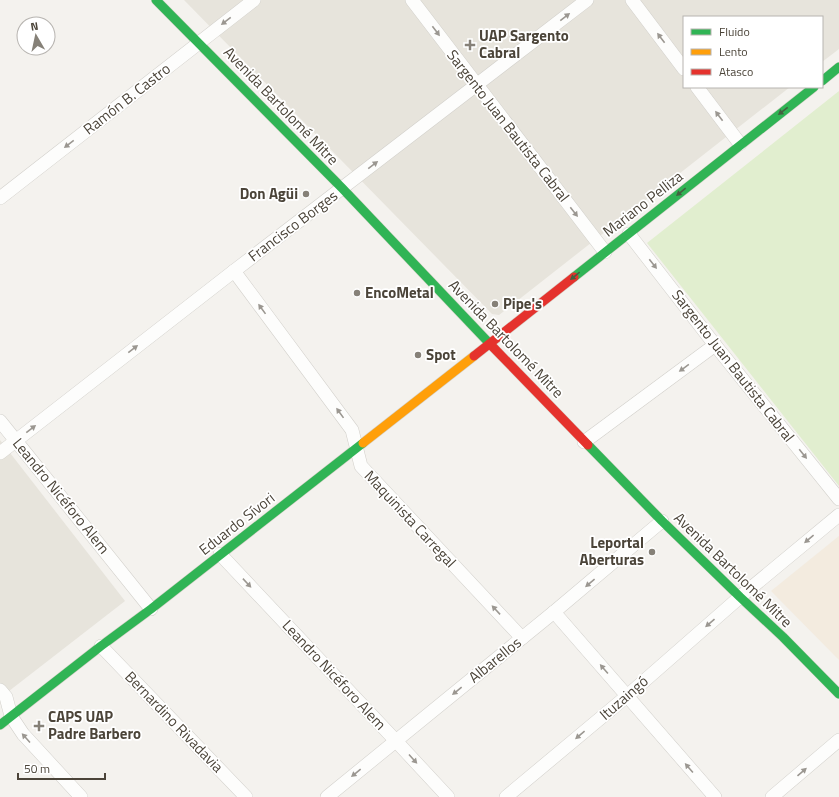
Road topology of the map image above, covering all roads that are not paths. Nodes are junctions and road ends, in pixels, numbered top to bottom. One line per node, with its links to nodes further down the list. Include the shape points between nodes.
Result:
1 (156, 0): 6 (street, Avenida Bartolomé Mitre)
2 (254, 0): 6 (street, Ramón B. Castro, one-way to 6)
3 (412, 0): 10 (street, Sargento Juan Bautista Cabral, one-way to 10)
4 (587, 0): 10 (street, Francisco Borges, one-way to 4)
5 (632, 0): 7 (street, one-way to 5)
6 (199, 43): 14 (street, Avenida Bartolomé Mitre); 15 (street, Ramón B. Castro, one-way to 15)
7 (683, 68)
8 (839, 68): 9 (street)
9 (823, 80)
10 (476, 85): 14 (street, Francisco Borges, one-way to 10); 17 (street, Sargento Juan Bautista Cabral, one-way to 17)
11 (698, 88): 13 (street, one-way to 11)
12 (813, 88): 13 (street, Mariano Pelliza, one-way to 13)
13 (740, 144): 16 (street, Mariano Pelliza, one-way to 16)
14 (342, 188): 18 (street, Francisco Borges); 19 (street, Avenida Bartolomé Mitre)
15 (0, 198)
16 (628, 234): 17 (street, Mariano Pelliza); 20 (street, Sargento Juan Bautista Cabral, one-way to 20)
17 (605, 252): 19 (street, Mariano Pelliza, one-way to 19)
18 (234, 271): 22 (street, Francisco Borges, one-way to 18); 24 (street, Maquinista Carregal, one-way to 18, via 352,430)
19 (490, 344): 23 (street, Avenida Bartolomé Mitre); 24 (street, Eduardo Sívori)
20 (715, 344): 23 (street, one-way to 23); 26 (street, Sargento Juan Bautista Cabral, one-way to 26)
21 (0, 421): 22 (street, Leandro Nicéforo Alem)
22 (16, 440): 25 (street, Francisco Borges); 31 (street, Leandro Nicéforo Alem)
23 (584, 442): 28 (street, Avenida Bartolomé Mitre)
24 (356, 448): 29 (street, Eduardo Sívori); 33 (street, Maquinista Carregal, one-way to 24, via 361,466)
25 (0, 453)
26 (839, 499)
27 (839, 515): 30 (street, Ituzaingó, one-way to 30)
28 (662, 521): 30 (street, Avenida Bartolomé Mitre); 32 (street, Albarellos, one-way to 32)
29 (220, 554): 31 (street, Eduardo Sívori); 41 (street, Leandro Nicéforo Alem, one-way to 41)
30 (740, 597): 36 (street, Avenida Bartolomé Mitre); 37 (street, Ituzaingó, one-way to 37)
31 (151, 609): 34 (street, Eduardo Sívori)
32 (554, 612): 33 (street, Albarellos); 37 (street, one-way to 32)
33 (522, 638): 41 (street, Albarellos, one-way to 41)
34 (101, 646): 38 (street, Eduardo Sívori); 43 (street, Bernardino Rivadavia)
35 (0, 690): 38 (street, via 6,697)
36 (839, 694)
37 (627, 696): 46 (street, Ituzaingó, one-way to 46); 47 (street, one-way to 37)
38 (11, 716): 39 (street, Eduardo Sívori); 42 (street, one-way to 38, via 23,734)
39 (0, 725)
40 (839, 740): 48 (street, one-way to 40)
41 (396, 741): 44 (street, Albarellos, one-way to 44); 45 (street, Leandro Nicéforo Alem, one-way to 45)
42 (81, 797)
43 (246, 797)
44 (327, 797)
45 (448, 797)
46 (506, 797)
47 (715, 797)
48 (772, 797)

